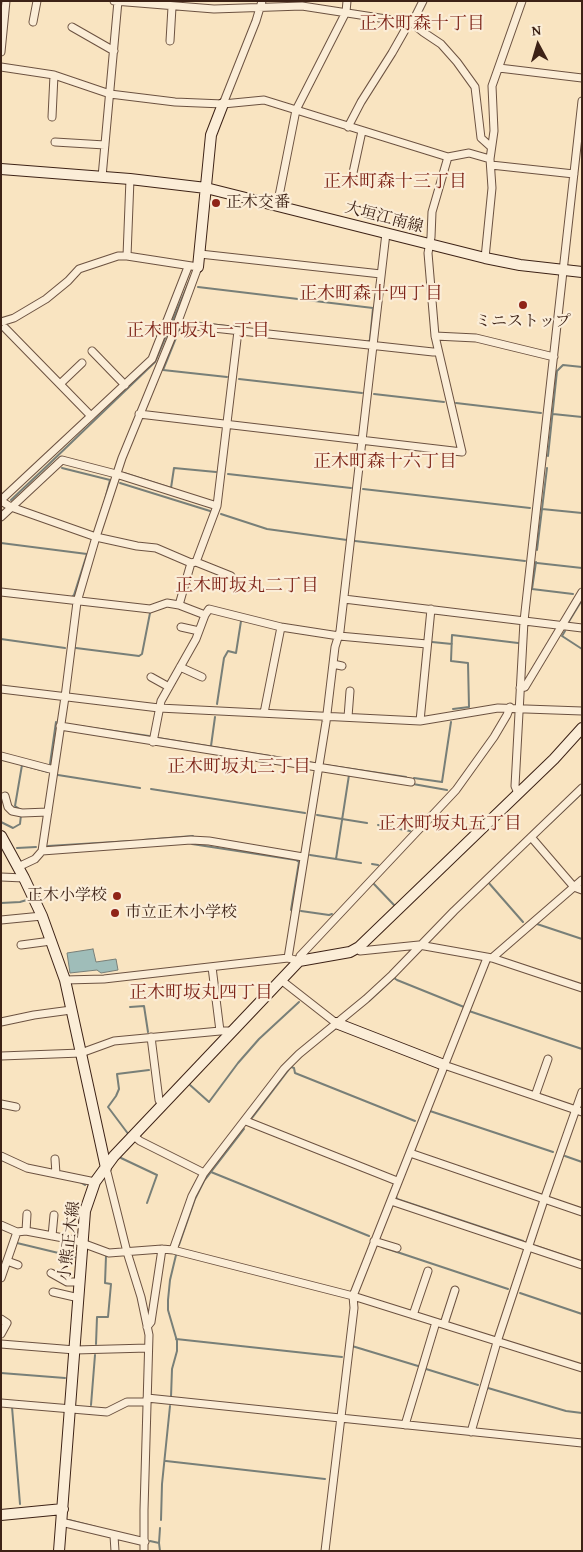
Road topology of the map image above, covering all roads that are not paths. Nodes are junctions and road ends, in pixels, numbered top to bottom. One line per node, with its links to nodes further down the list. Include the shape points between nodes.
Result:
1 (6, 1): 16 (street)
2 (37, 1): 11 (street)
3 (114, 1): 4 (street)
4 (118, 1): 9 (street); 15 (street)
5 (347, 1): 10 (street)
6 (423, 1): 12 (street)
7 (522, 1): 18 (street)
8 (262, 5): 9 (street, via 214,9); 10 (street); 23 (street)
9 (172, 7): 14 (street)
10 (346, 12): 12 (street); 24 (street)
11 (33, 22)
12 (410, 23): 26 (street); 30 (street, via 441,44 475,87 481,138)
13 (72, 27): 15 (street)
14 (170, 41)
15 (114, 51): 21 (street)
16 (1, 52)
17 (1, 67): 19 (street)
18 (499, 68): 20 (street); 30 (street, via 492,86 494,131)
19 (54, 75): 21 (street); 25 (street)
20 (582, 78)
21 (110, 94): 23 (street); 29 (street)
22 (582, 101): 34 (street)
23 (223, 104): 24 (street, via 264,100); 38 (main road, via 211,134)
24 (296, 110): 26 (street); 39 (street)
25 (52, 117)
26 (348, 127): 27 (street)
27 (362, 131): 31 (street); 37 (street)
28 (55, 142): 29 (street)
29 (104, 145): 35 (street)
30 (491, 147): 32 (street)
31 (448, 157): 32 (street, via 470,153); 41 (street, via 432,212)
32 (490, 162): 34 (street); 44 (street, via 492,188)
33 (1, 169): 35 (main road, 大垣江南線)
34 (574, 174): 46 (street)
35 (102, 178): 36 (main road, 大垣江南線)
36 (130, 179): 38 (main road, 大垣江南線); 43 (street)
37 (350, 182)
38 (206, 188): 39 (main road, 大垣江南線); 42 (main road)
39 (277, 206): 40 (main road, 大垣江南線)
40 (386, 233): 41 (main road, 大垣江南線); 48 (street)
41 (429, 245): 44 (main road, 大垣江南線); 52 (street)
42 (200, 254): 45 (main road); 48 (street)
43 (127, 256): 45 (street); 50 (street, via 79,269 46,299)
44 (485, 258): 46 (main road, 大垣江南線)
45 (193, 267): 49 (street); 59 (street, via 152,359)
46 (564, 270): 47 (main road, 大垣江南線); 56 (street)
47 (582, 272)
48 (381, 274): 53 (street)
49 (177, 324): 51 (street); 60 (street)
50 (2, 328): 58 (street)
51 (238, 331): 53 (street); 62 (street)
52 (435, 336): 55 (street); 56 (street, via 476,338)
53 (373, 346): 55 (street); 63 (street)
54 (92, 351): 59 (street)
55 (438, 352): 63 (street, via 462,452)
56 (554, 356): 79 (street)
57 (82, 363): 58 (street)
58 (60, 384): 61 (street)
59 (125, 385): 61 (street)
60 (139, 414): 62 (street); 64 (street)
61 (91, 416): 65 (street)
62 (228, 425): 63 (street); 66 (street)
63 (363, 440): 74 (street)
64 (116, 474): 66 (street); 67 (street, via 62,460); 69 (street)
65 (1, 500): 67 (street)
66 (218, 506): 70 (street)
67 (11, 507): 68 (street); 69 (street)
68 (1, 516)
69 (96, 537): 70 (street, via 156,548); 75 (street)
70 (193, 563): 71 (street); 76 (street)
71 (231, 576)
72 (1, 592): 75 (street)
73 (582, 592): 80 (street)
74 (344, 599): 77 (street); 85 (street)
75 (77, 602): 76 (street, via 150,609 167,604); 96 (street)
76 (179, 605): 78 (street)
77 (431, 609): 79 (street); 86 (street)
78 (205, 615): 82 (street, via 209,609); 84 (street)
79 (524, 621): 80 (street); 93 (street)
80 (561, 626): 83 (street); 93 (street, via 525,687)
81 (181, 627): 84 (street)
82 (281, 628): 85 (street); 101 (street)
83 (582, 628)
84 (199, 631): 89 (street)
85 (339, 636): 86 (street); 87 (street)
86 (427, 644): 104 (street)
87 (333, 664): 88 (street); 102 (street)
88 (342, 666)
89 (180, 667): 91 (street); 92 (street)
90 (151, 677): 92 (street)
91 (202, 677)
92 (169, 687): 98 (street)
93 (520, 688): 99 (street)
94 (1, 689): 96 (street)
95 (350, 691): 103 (street)
96 (65, 697): 98 (street); 105 (street)
97 (510, 707): 99 (street); 104 (street); 134 (street, via 494,737 456,790 300,956)
98 (159, 708): 101 (street); 107 (street)
99 (520, 708): 100 (street); 113 (street)
100 (582, 711)
101 (264, 713): 102 (street)
102 (326, 716): 103 (street); 109 (street)
103 (348, 717): 104 (street)
104 (420, 721)
105 (60, 726): 107 (street); 110 (street)
106 (582, 728): 113 (main road)
107 (152, 742): 109 (street)
108 (1, 756): 110 (street)
109 (319, 768): 111 (street); 119 (street)
110 (54, 770): 115 (street)
111 (410, 782)
112 (582, 788): 117 (street)
113 (518, 793): 131 (main road)
114 (5, 796): 115 (street, via 12,811)
115 (48, 812): 118 (street)
116 (1, 836): 120 (main road)
117 (531, 837): 124 (street); 130 (street)
118 (42, 851): 119 (street, via 191,840); 120 (street, via 35,859)
119 (304, 857): 132 (street)
120 (18, 867): 122 (main road)
121 (1, 877): 122 (street)
122 (24, 878): 126 (main road)
123 (582, 880): 124 (street)
124 (574, 887): 125 (street); 133 (street)
125 (582, 890)
126 (42, 916): 127 (street); 128 (main road)
127 (1, 920)
128 (51, 941): 129 (street); 136 (main road)
129 (21, 945)
130 (420, 945): 131 (street, via 360,950); 133 (street); 141 (street, via 392,976)
131 (359, 947): 134 (main road, via 350,952)
132 (288, 958): 134 (street); 135 (street)
133 (489, 958): 138 (street); 148 (street)
134 (299, 961): 137 (main road, 小熊正木線)
135 (212, 967): 136 (street); 142 (street)
136 (65, 980): 139 (main road)
137 (281, 980): 141 (street); 143 (main road, 小熊正木線)
138 (582, 988)
139 (71, 1010): 140 (street); 145 (main road)
140 (1, 1022)
141 (336, 1023): 148 (main road); 155 (street, via 284,1069)
142 (220, 1031): 143 (street); 144 (street)
143 (232, 1031): 152 (main road, 小熊正木線)
144 (150, 1037): 145 (street, via 114,1041); 152 (street)
145 (81, 1053): 146 (street); 160 (main road)
146 (1, 1056)
147 (548, 1059): 150 (street)
148 (444, 1065): 150 (street); 157 (street)
149 (582, 1092): 154 (street)
150 (535, 1096): 154 (street)
151 (1, 1104): 153 (street)
152 (162, 1106): 156 (main road, 小熊正木線)
153 (16, 1108)
154 (579, 1111): 165 (street)
155 (246, 1121): 161 (street); 163 (street)
156 (134, 1136): 160 (main road, 小熊正木線); 161 (street)
157 (410, 1153): 163 (street); 165 (street)
158 (1, 1156): 162 (street, via 27,1168)
159 (55, 1159): 162 (street)
160 (106, 1168): 164 (main road, 小熊正木線); 180 (street)
161 (204, 1172): 179 (street)
162 (56, 1174): 164 (street)
163 (397, 1181): 166 (street)
164 (95, 1182): 175 (main road, 小熊正木線, via 86,1211)
165 (544, 1200): 167 (street); 176 (street)
166 (391, 1201): 174 (street); 176 (street)
167 (582, 1212)
168 (27, 1214): 171 (street)
169 (54, 1215): 173 (street)
170 (1, 1225): 172 (street)
171 (26, 1231): 172 (street); 173 (street)
172 (17, 1232): 181 (street)
173 (52, 1236): 175 (street)
174 (374, 1241): 177 (street); 190 (street)
175 (83, 1244): 180 (street, via 109,1253); 187 (main road, 小熊正木線)
176 (528, 1247): 183 (street); 198 (street)
177 (397, 1248)
178 (162, 1249): 179 (street); 180 (street); 196 (street, via 152,1322)
179 (173, 1250): 190 (street)
180 (127, 1252): 196 (street)
181 (6, 1261): 182 (street); 186 (street)
182 (18, 1264)
183 (582, 1265)
184 (428, 1271): 192 (street)
185 (51, 1273): 187 (street, via 67,1282)
186 (1, 1278)
187 (80, 1282): 191 (main road, 小熊正木線)
188 (455, 1290): 195 (street)
189 (53, 1292): 191 (street)
190 (353, 1296): 192 (street); 206 (street)
191 (79, 1298): 201 (main road, 小熊正木線)
192 (413, 1315): 194 (street)
193 (1, 1319): 197 (street, via 7,1323)
194 (436, 1322): 195 (street); 207 (street)
195 (444, 1324): 198 (street)
196 (147, 1327): 200 (street)
197 (1, 1334)
198 (497, 1342): 202 (street); 208 (street)
199 (1, 1344): 201 (street)
200 (148, 1348): 201 (street); 203 (street)
201 (75, 1350): 205 (main road, 小熊正木線)
202 (582, 1368)
203 (147, 1400): 205 (street, via 127,1402 107,1412); 206 (street); 214 (street)
204 (1, 1403): 205 (street)
205 (70, 1409): 210 (main road, 小熊正木線)
206 (341, 1418): 207 (street); 218 (street)
207 (406, 1425): 208 (street)
208 (471, 1432): 209 (street)
209 (582, 1443)
210 (63, 1509): 211 (main road); 212 (main road, 小熊正木線)
211 (1, 1515)
212 (61, 1522): 213 (street); 215 (main road, 小熊正木線)
213 (114, 1536): 214 (street); 216 (street)
214 (144, 1542): 217 (street)
215 (59, 1551)
216 (115, 1551)
217 (144, 1551)
218 (325, 1551)

